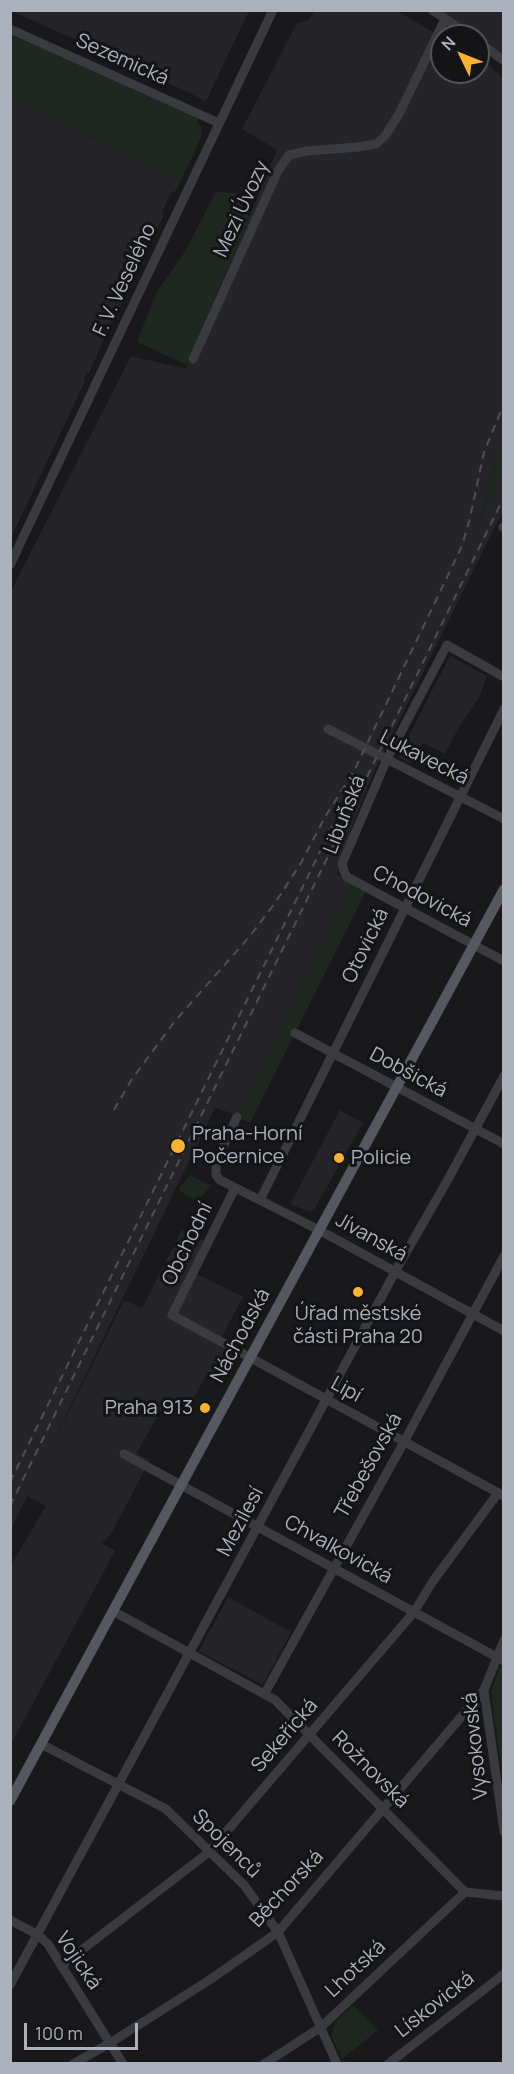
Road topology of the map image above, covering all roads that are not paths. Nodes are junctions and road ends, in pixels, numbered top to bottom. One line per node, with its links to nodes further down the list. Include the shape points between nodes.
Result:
1 (273, 10): 8 (street, F. V. Veselého)
2 (432, 10): 3 (street)
3 (445, 19): 4 (street); 9 (street, Mezi Úvozy, via 399,114 376,144 289,155 278,171)
4 (453, 24)
5 (10, 29): 8 (street, Sezemická)
6 (490, 50): 7 (street)
7 (504, 61)
8 (219, 123): 10 (street, F. V. Veselého)
9 (194, 359)
10 (10, 565)
11 (504, 677): 14 (street, via 447,645)
12 (504, 709): 15 (street, Otovická)
13 (328, 729): 14 (street, Lukavecká)
14 (387, 759): 15 (street, Lukavecká); 17 (street, Libuňská, via 342,864 347,877)
15 (460, 796): 16 (street, Lukavecká); 19 (street, Otovická)
16 (504, 819)
17 (355, 881): 19 (street, Chodovická)
18 (504, 889): 20 (main road, Náchodská)
19 (405, 907): 20 (street, Chodovická); 23 (street, Otovická)
20 (473, 945): 21 (street, Chodovická); 25 (main road, Náchodská)
21 (504, 961)
22 (295, 1034): 23 (street, Dobšická)
23 (333, 1054): 25 (street, Dobšická); 30 (street, Otovická)
24 (504, 1076): 27 (street, Mezilesí)
25 (396, 1087): 27 (street, Dobšická); 31 (main road, Náchodská)
26 (237, 1117): 29 (street, Jívanská, via 216,1162 216,1175)
27 (475, 1129): 28 (street, Dobšická); 33 (street, Mezilesí)
28 (504, 1144)
29 (235, 1188): 30 (street, Jívanská); 35 (street, Obchodní)
30 (260, 1200): 31 (street, Jívanská)
31 (319, 1230): 33 (street, Jívanská); 37 (main road, Náchodská)
32 (504, 1256): 34 (street, Třebešovská)
33 (395, 1272): 34 (street, Jívanská); 38 (street, Mezilesí)
34 (472, 1314): 36 (street, Jívanská); 39 (street, Třebešovská)
35 (172, 1316): 37 (street, Lipí)
36 (504, 1331)
37 (250, 1358): 38 (street, Lipí); 41 (main road, Náchodská)
38 (327, 1400): 39 (street, Lipí); 43 (street, Mezilesí)
39 (404, 1442): 42 (street, Lipí); 44 (street, Třebešovská)
40 (124, 1454): 41 (street, Chvalkovická)
41 (182, 1485): 43 (street, Chvalkovická); 45 (main road, Náchodská)
42 (501, 1494): 46 (street, Sekeřická, via 433,1581)
43 (258, 1527): 44 (street, Chvalkovická); 48 (street, Mezilesí)
44 (334, 1568): 46 (street, Chvalkovická); 51 (street, Třebešovská)
45 (113, 1611): 48 (street, Rožnovská); 53 (main road, Náchodská)
46 (414, 1612): 49 (street, Chvalkovická); 52 (street, Sekeřická)
47 (504, 1640): 49 (street)
48 (190, 1654): 51 (street, Rožnovská); 54 (street, Mezilesí)
49 (500, 1659): 50 (street, Vysokovská)
50 (484, 1690): 55 (street, Vysokovská); 57 (street, Běchorská)
51 (265, 1693): 52 (street, Rožnovská)
52 (310, 1735): 57 (street, Rožnovská); 59 (street, Sekeřická)
53 (41, 1744): 54 (street, Spojenců); 56 (main road, Náchodská)
54 (119, 1784): 59 (street, Spojenců, via 166,1809); 64 (street, Mezilesí)
55 (500, 1784): 58 (street, Vysokovská)
56 (10, 1801)
57 (383, 1808): 60 (street, Rožnovská); 63 (street, Běchorská)
58 (504, 1832)
59 (209, 1852): 63 (street, Spojenců, via 244,1885); 65 (street, Sekeřická)
60 (465, 1892): 61 (street); 68 (street, Lhotská)
61 (504, 1896)
62 (10, 1920): 64 (street, Vojická)
63 (278, 1932): 68 (street, Spojenců); 69 (street, Běchorská, via 211,1980)
64 (38, 1935): 65 (street, Vojická); 67 (street, Mezilesí)
65 (61, 1966): 69 (street, Vojická)
66 (504, 1974): 74 (street, Lískovická)
67 (10, 1985)
68 (321, 2027): 72 (street, Lhotská); 73 (street, Spojenců)
69 (110, 2043): 70 (street, Běchorská); 71 (street, Vojická)
70 (73, 2064)
71 (123, 2064)
72 (264, 2064)
73 (337, 2064)
74 (388, 2064)

